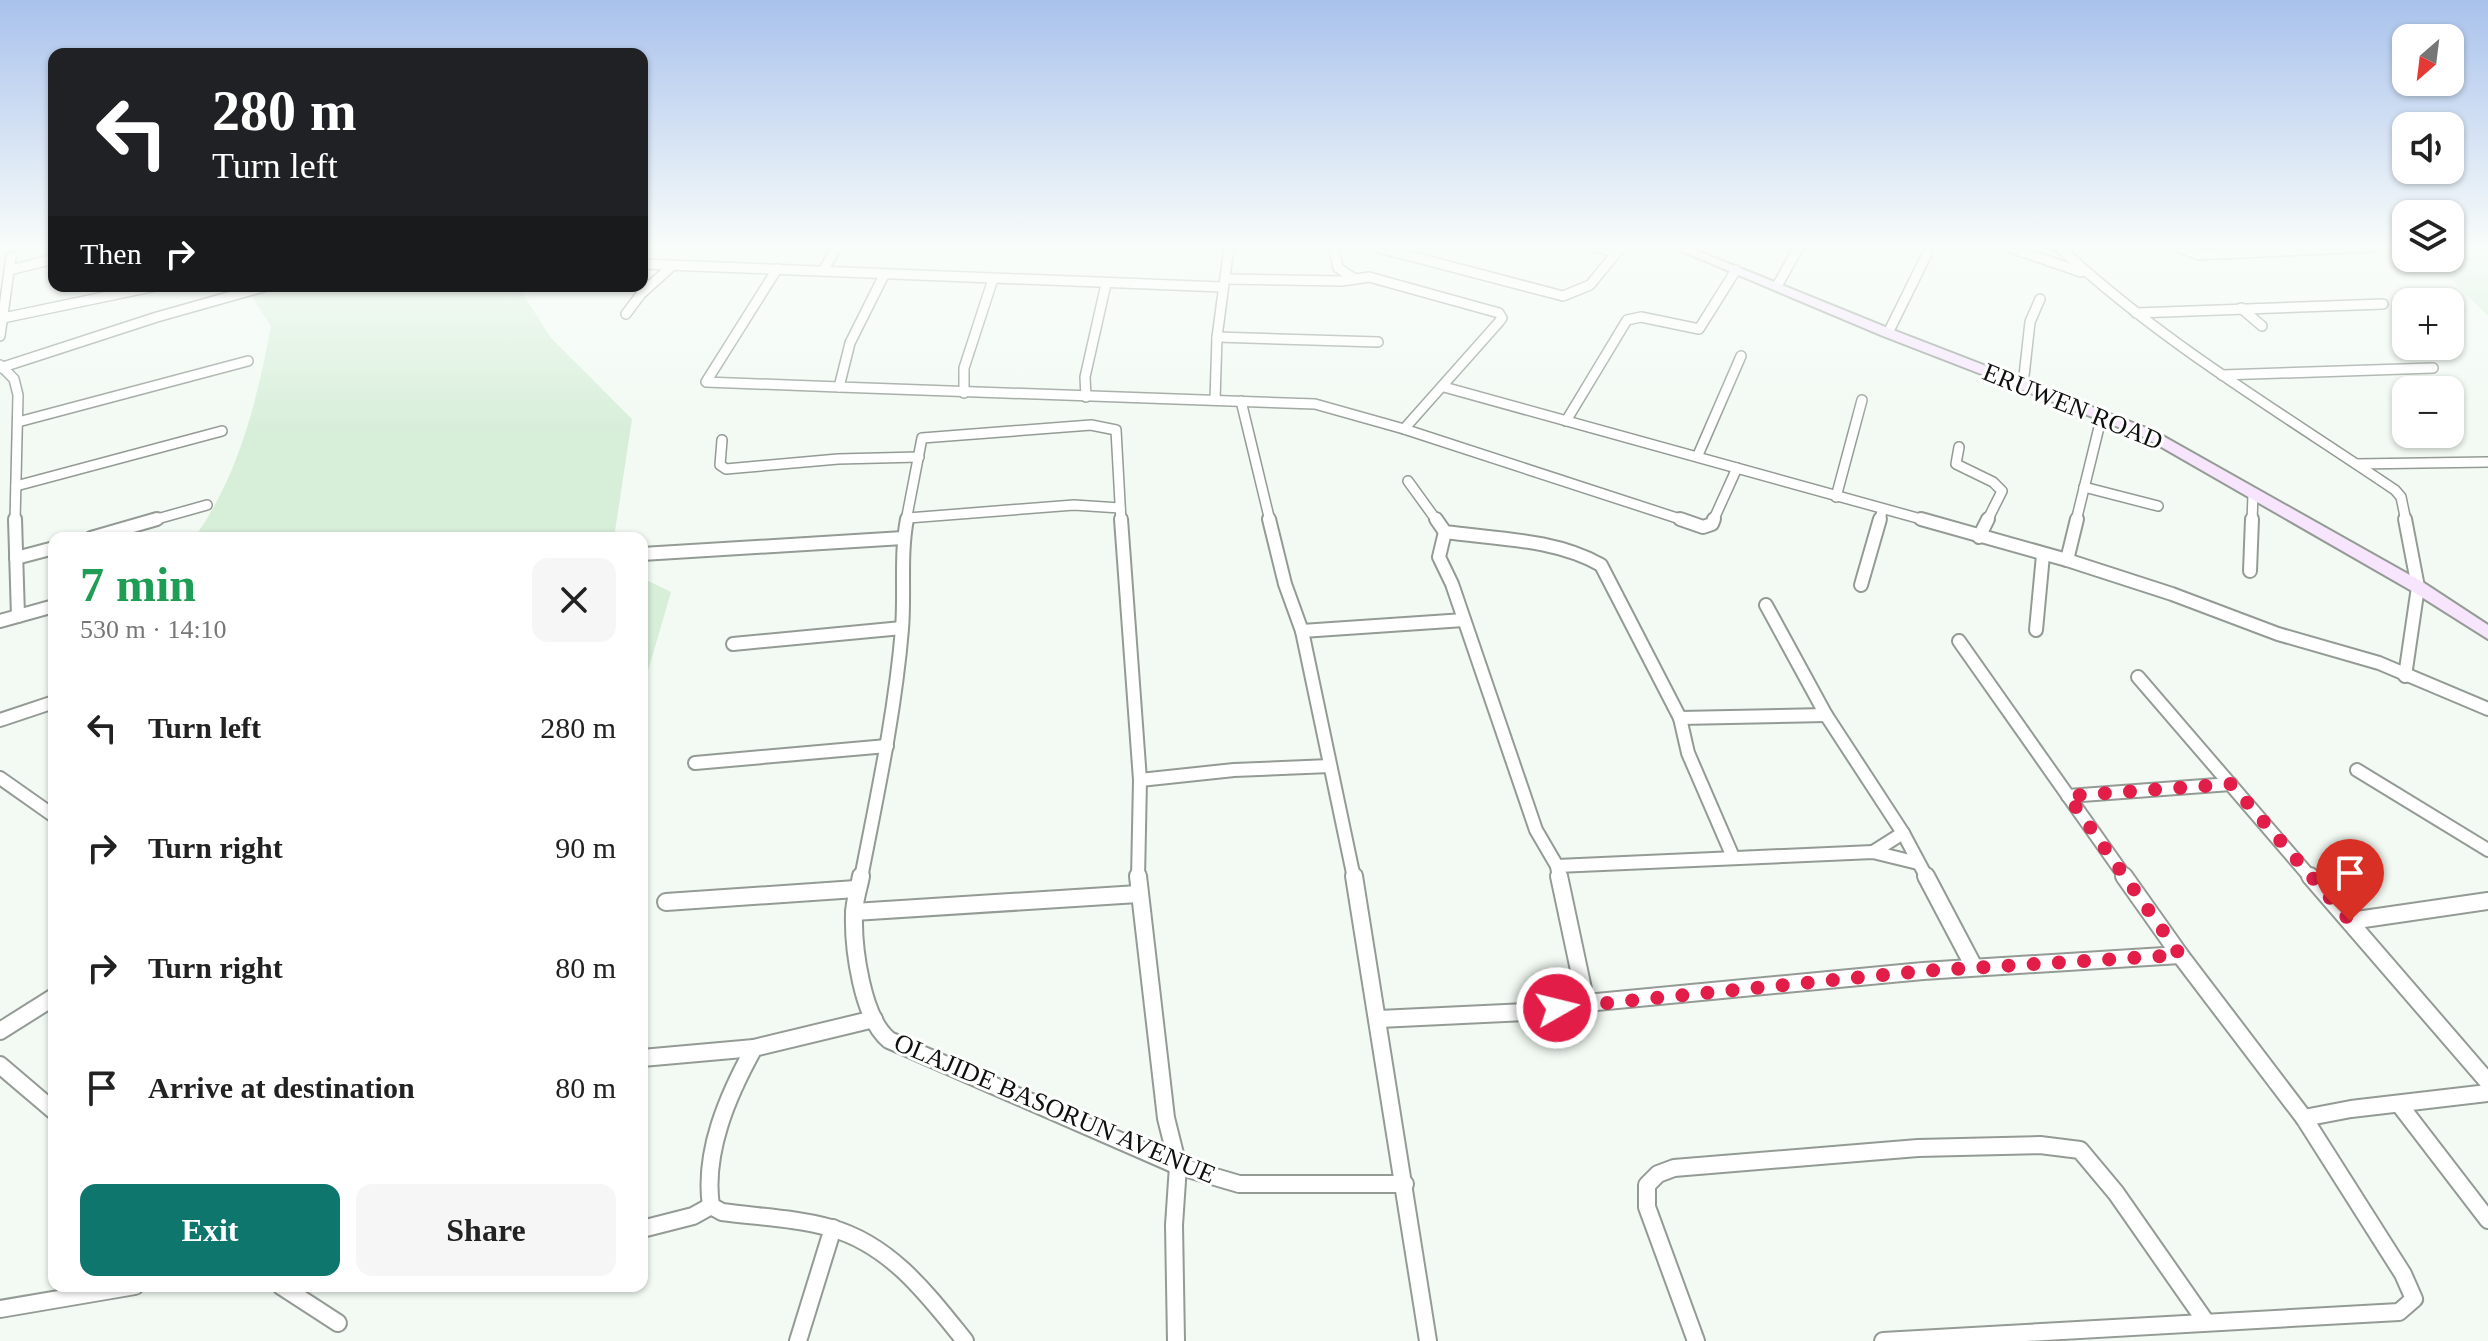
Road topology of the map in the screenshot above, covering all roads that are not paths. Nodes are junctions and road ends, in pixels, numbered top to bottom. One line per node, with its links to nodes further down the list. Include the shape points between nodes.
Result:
1 (3, 310): 20 (street)
2 (43, 310): 20 (street)
3 (183, 310): 28 (street)
4 (629, 310): 19 (street)
5 (752, 310): 32 (street, via 706,382)
6 (867, 310): 32 (street, via 850,343)
7 (983, 310): 34 (street, via 964,368)
8 (1100, 310): 35 (street, via 1085,377)
9 (1221, 310): 24 (street)
10 (1486, 310): 33 (street, via 1502,318)
11 (1711, 310): 40 (street, via 1699,329 1641,317 1627,320)
12 (1833, 310): 22 (street, ERUWEN ROAD)
13 (1900, 310): 22 (street)
14 (2035, 310): 31 (street)
15 (2132, 310): 18 (street)
16 (2208, 310): 18 (street)
17 (2243, 310): 21 (street)
18 (2136, 313): 30 (street)
19 (626, 314)
20 (3, 318): 23 (street)
21 (2262, 326)
22 (1888, 333): 31 (street, ERUWEN ROAD)
23 (0, 336)
24 (1217, 337): 25 (street); 36 (street)
25 (1378, 342)
26 (1741, 356): 46 (street)
27 (248, 361): 41 (street)
28 (0, 367): 41 (street, via 14,379)
29 (2433, 368): 30 (street)
30 (2222, 375): 49 (street)
31 (2023, 385): 39 (street, ERUWEN ROAD)
32 (839, 387): 34 (street)
33 (1444, 387): 40 (street); 42 (street)
34 (964, 393): 35 (street)
35 (1086, 397): 36 (street)
36 (1215, 400): 38 (street)
37 (1862, 400): 56 (street)
38 (1241, 401): 42 (street, via 1315,404); 81 (street, via 1285,584)
39 (2102, 415): 54 (street); 55 (street, ERUWEN ROAD, via 2149,434)
40 (1566, 421): 46 (street)
41 (18, 422): 53 (street)
42 (1404, 429): 50 (street, via 1703,527 1712,524)
43 (222, 431): 53 (street)
44 (722, 440): 47 (street, via 720,465 726,469)
45 (1959, 447): 64 (street, via 1956,464 2002,491)
46 (1698, 455): 50 (street)
47 (919, 457): 59 (street, OLAJIDE BASORUN AVENUE, via 922,438 1109,426 1118,436); 61 (street, OLAJIDE BASORUN AVENUE)
48 (2488, 462): 49 (street)
49 (2357, 464): 73 (street, via 2401,497)
50 (1737, 468): 56 (street)
51 (1408, 481): 63 (street)
52 (0, 482): 53 (street)
53 (15, 482): 69 (street)
54 (2084, 487): 58 (street); 70 (street)
55 (2253, 495): 71 (street); 73 (street, ERUWEN ROAD)
56 (1836, 497): 60 (street)
57 (207, 505): 62 (street)
58 (2158, 506)
59 (1120, 508): 61 (street, via 1074,505); 97 (street)
60 (1883, 509): 64 (street); 72 (street)
61 (908, 518): 65 (street, OLAJIDE BASORUN AVENUE)
62 (112, 532)
63 (1445, 532): 77 (street, via 1439,557); 90 (street, via 1569,551 1601,565)
64 (1979, 537): 68 (street)
65 (903, 538): 67 (street); 79 (street, OLAJIDE BASORUN AVENUE)
66 (48, 550): 69 (street)
67 (648, 554)
68 (2043, 555): 70 (street); 80 (street)
69 (16, 558): 76 (street)
70 (2067, 560): 85 (street)
71 (2250, 571)
72 (1861, 585)
73 (2418, 587): 82 (street, ERUWEN ROAD); 85 (street)
74 (1766, 605): 89 (street)
75 (48, 608): 76 (street)
76 (18, 616): 78 (street)
77 (1464, 620): 81 (street); 106 (street, via 1536,830)
78 (0, 621)
79 (902, 628): 84 (street); 92 (street, OLAJIDE BASORUN AVENUE)
80 (2036, 630)
81 (1302, 631): 94 (street)
82 (2488, 633)
83 (1959, 641): 99 (street)
84 (733, 644)
85 (2405, 676): 88 (street)
86 (2138, 677): 98 (street)
87 (48, 704): 91 (street)
88 (2488, 709)
89 (1826, 715): 90 (street); 101 (street)
90 (1680, 718): 104 (street, via 1688,753)
91 (0, 720)
92 (887, 746): 93 (street); 107 (street, OLAJIDE BASORUN AVENUE)
93 (695, 763)
94 (1330, 766): 97 (street); 118 (street)
95 (2357, 770): 102 (street)
96 (0, 778): 100 (street)
97 (1140, 780): 108 (street)
98 (2231, 784): 99 (street); 112 (street)
99 (2068, 796): 113 (street)
100 (48, 812)
101 (1903, 833): 103 (street); 105 (street)
102 (2488, 850)
103 (1873, 852): 104 (street); 105 (street)
104 (1733, 857): 106 (street)
105 (1918, 863): 114 (street)
106 (1557, 866): 116 (street)
107 (856, 889): 110 (street); 111 (street, OLAJIDE BASORUN AVENUE)
108 (1138, 894): 111 (street); 128 (street, via 1166,1118)
109 (2488, 901): 112 (street)
110 (666, 902)
111 (854, 912): 117 (street, OLAJIDE BASORUN AVENUE, via 858,967)
112 (2350, 921): 123 (street)
113 (2180, 955): 114 (street); 127 (street)
114 (1974, 967): 116 (street)
115 (48, 1001): 119 (street)
116 (1586, 1003): 118 (street, via 1527,1012)
117 (874, 1019): 120 (street); 128 (street, OLAJIDE BASORUN AVENUE, via 889,1040)
118 (1379, 1019): 129 (street)
119 (0, 1031)
120 (754, 1048): 121 (street); 130 (street, via 735,1082 716,1142)
121 (648, 1057)
122 (0, 1065): 126 (street)
123 (2488, 1082)
124 (2488, 1093): 125 (street)
125 (2399, 1104): 127 (street); 131 (street)
126 (48, 1106)
127 (2304, 1118): 137 (street, via 2414,1299 2399,1312)
128 (1178, 1166): 129 (street, OLAJIDE BASORUN AVENUE, via 1239,1184); 141 (street)
129 (1405, 1184): 142 (street)
130 (711, 1206): 132 (street); 133 (street)
131 (2488, 1220)
132 (648, 1227)
133 (833, 1228): 139 (street); 140 (street, via 865,1241 916,1279)
134 (100, 1292): 136 (street)
135 (290, 1292): 138 (street)
136 (0, 1309)
137 (2206, 1322): 143 (street, via 2080,1150 1886,1148 1674,1168 1647,1185 1647,1207); 144 (street)
138 (338, 1323)
139 (798, 1341)
140 (965, 1341)
141 (1176, 1341)
142 (1428, 1341)
143 (1696, 1341)
144 (1883, 1341)

